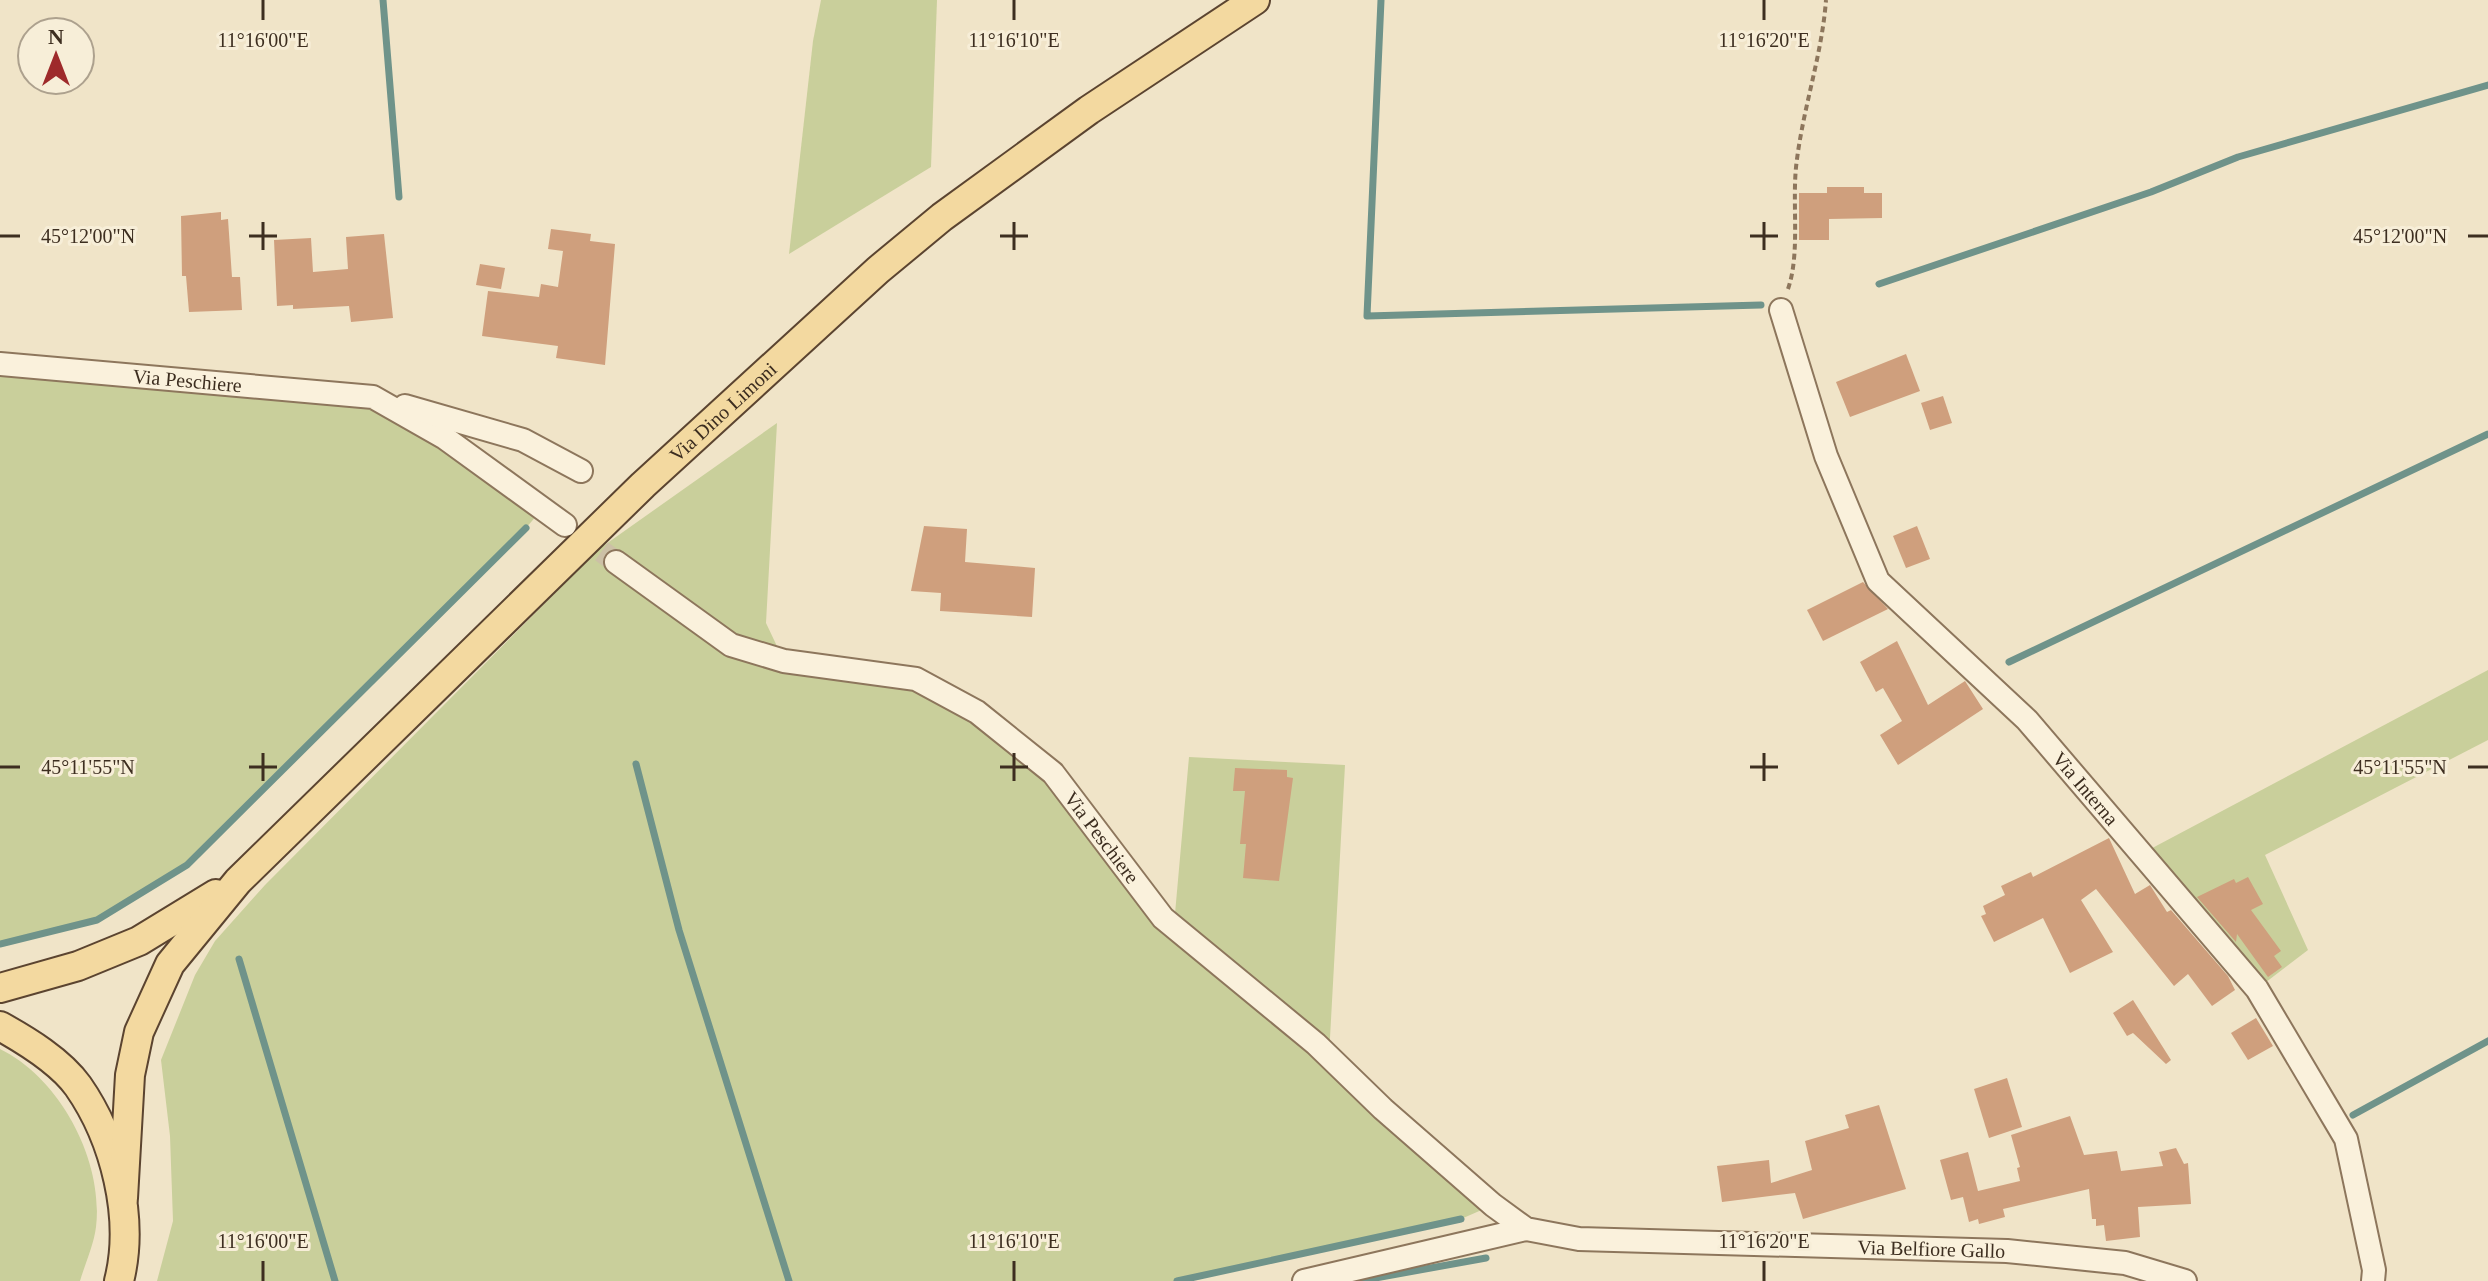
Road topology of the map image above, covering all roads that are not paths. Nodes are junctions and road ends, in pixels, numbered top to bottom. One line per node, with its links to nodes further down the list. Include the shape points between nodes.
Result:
1 (1255, 0): 8 (main road, Via Dino Limoni, via 1089,110 878,270 643,485)
2 (1781, 310): 17 (street, Via Interna, via 1826,456 1878,581 2027,720 2257,989 2346,1139)
3 (0, 364): 4 (street, Via Peschiere)
4 (373, 397): 5 (street, Via Peschiere, via 523,440); 6 (street, Via Peschiere, via 445,438)
5 (581, 471)
6 (565, 525)
7 (616, 562): 12 (street, Via Peschiere, via 731,645 784,661 916,679 977,712 1053,773 1163,918)
8 (238, 881): 9 (main road, via 139,941 78,966); 11 (main road, via 170,964 139,1032 130,1075)
9 (0, 988)
10 (0, 1026): 11 (main road, via 77,1085 92,1111)
11 (123, 1198): 14 (main road)
12 (1526, 1229): 13 (street, Via Peschiere); 15 (street, Via Peschiere)
13 (1579, 1239): 16 (street, Via Belfiore Gallo, via 2007,1251 2125,1263)
14 (119, 1281)
15 (1304, 1281)
16 (2185, 1281)
17 (2373, 1281)

